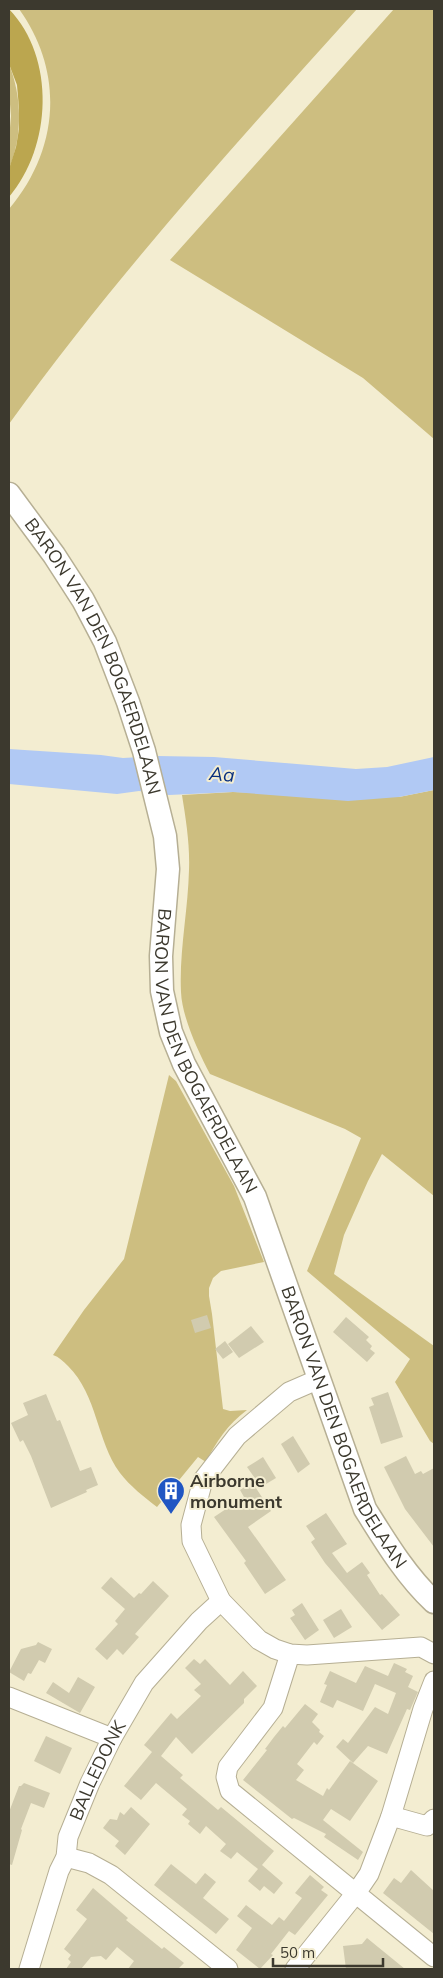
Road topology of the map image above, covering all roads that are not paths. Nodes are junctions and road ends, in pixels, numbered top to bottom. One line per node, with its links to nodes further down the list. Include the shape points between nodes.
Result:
1 (9, 494): 2 (main road, BARON VAN DEN BOGAERDELAAN, via 54,554 106,642 144,751 165,836 168,869 160,956 162,990 171,1032 184,1064 255,1197)
2 (319, 1379): 3 (street, via 289,1392 237,1436 203,1480 192,1518 192,1541); 4 (main road, BARON VAN DEN BOGAERDELAAN, via 365,1509 386,1543)
3 (221, 1601): 5 (street, via 259,1640); 10 (street, BALLEDONK, via 144,1683)
4 (434, 1602)
5 (290, 1654): 6 (street, via 421,1647); 14 (street, via 273,1708 228,1766 226,1777 230,1791)
6 (434, 1654)
7 (434, 1681): 9 (street)
8 (9, 1697): 10 (street)
9 (426, 1726): 11 (street)
10 (112, 1738): 13 (street, BALLEDONK, via 68,1837)
11 (390, 1816): 12 (street, via 427,1826); 14 (street, via 368,1874)
12 (434, 1819)
13 (66, 1857): 16 (street, BALLEDONK); 17 (street, via 89,1863 111,1875)
14 (356, 1893): 15 (street); 18 (street)
15 (434, 1957)
16 (29, 1969)
17 (228, 1969)
18 (295, 1969)

